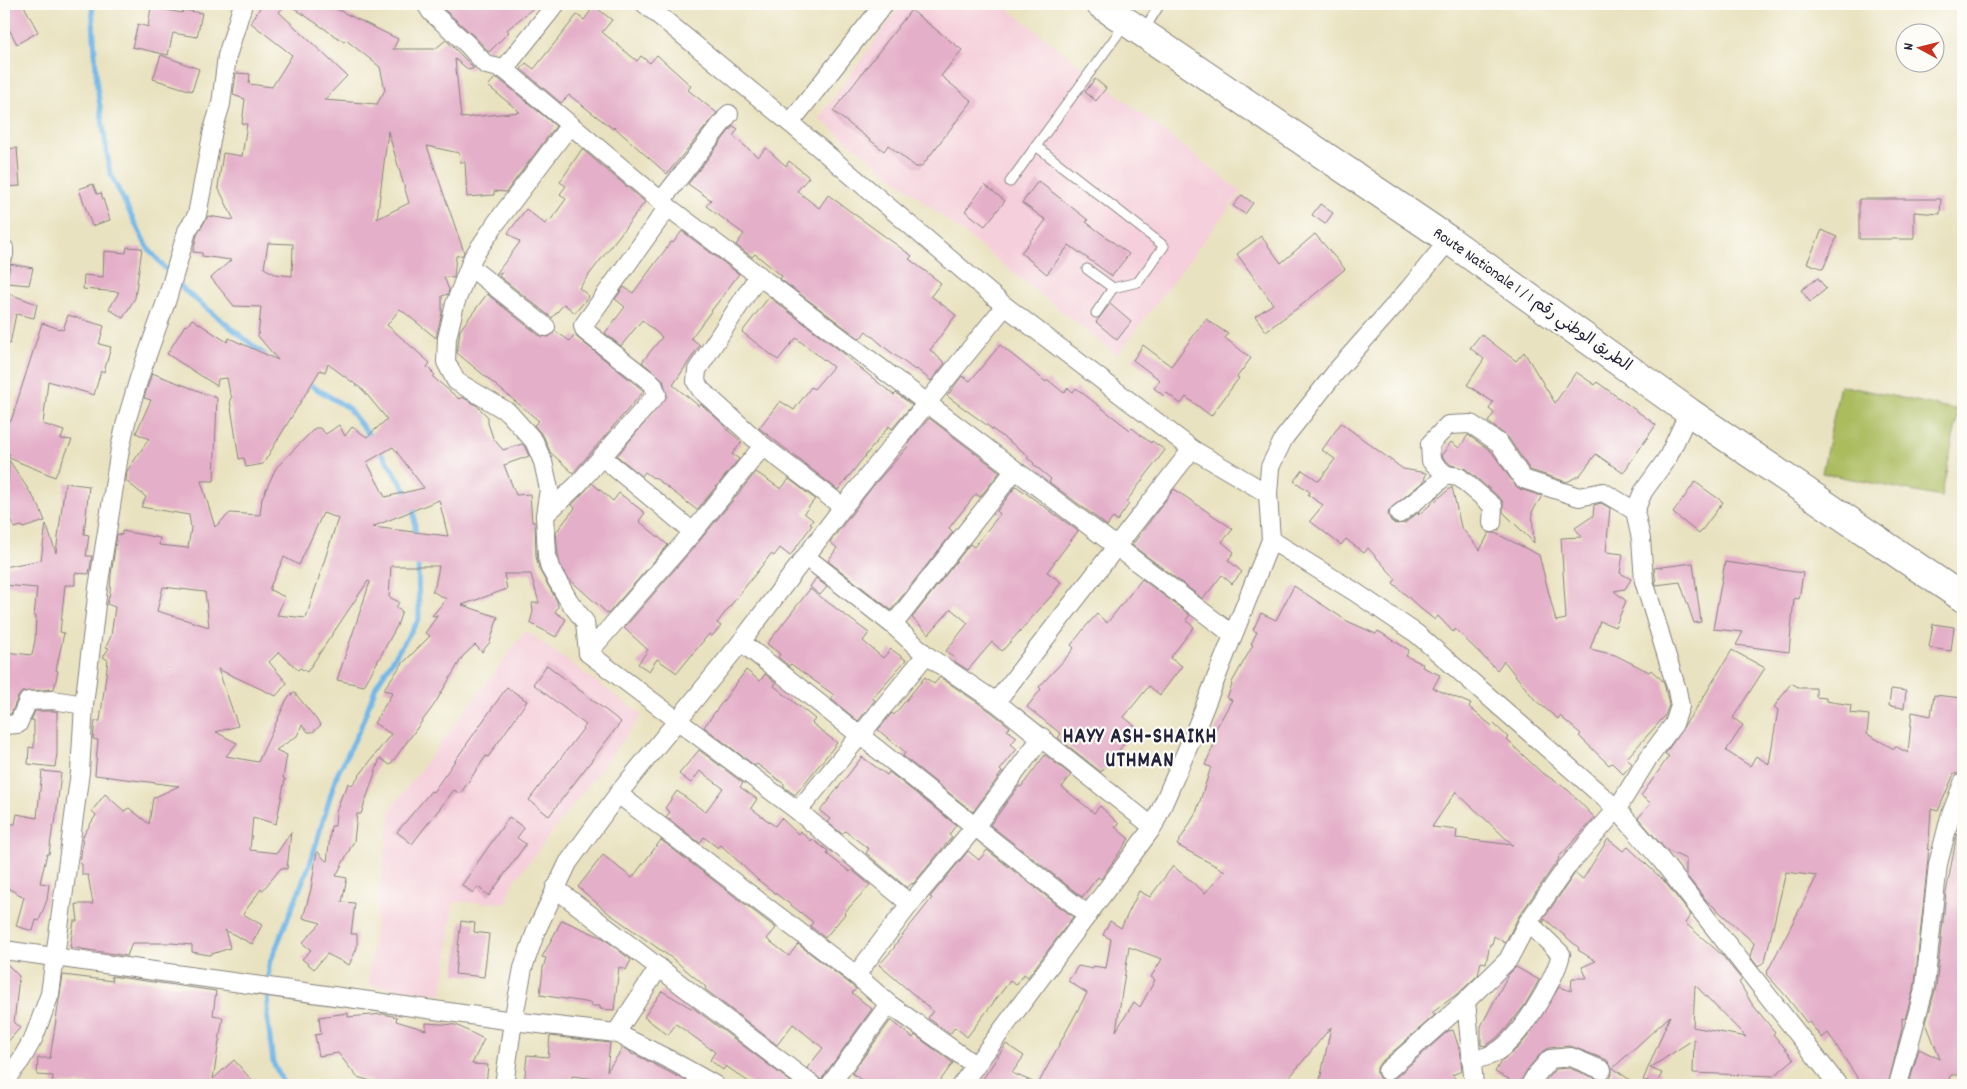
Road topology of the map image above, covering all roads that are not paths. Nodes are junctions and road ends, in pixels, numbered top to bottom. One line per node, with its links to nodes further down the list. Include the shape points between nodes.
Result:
1 (243, 4): 50 (street, via 227,56 197,215 187,231 126,422 98,588)
2 (426, 4): 9 (street, via 486,65)
3 (556, 4): 9 (street)
4 (645, 4): 11 (street)
5 (884, 4): 11 (street)
6 (1100, 4): 8 (main road, Route Nationale 1 / الطريق الوطني رقم 1)
7 (1160, 4): 8 (lane)
8 (1134, 27): 13 (lane); 16 (main road, Route Nationale 1 / الطريق الوطني رقم 1)
9 (504, 69): 12 (street)
10 (729, 114): 15 (street)
11 (790, 123): 23 (street)
12 (570, 125): 15 (street); 19 (street, via 496,223)
13 (1036, 146): 14 (lane); 22 (lane, via 1164,246 1138,282)
14 (1010, 182)
15 (664, 204): 21 (street); 30 (street, via 583,326 585,331 653,384 657,394)
16 (1448, 240): 27 (main road, Route Nationale 1 / الطريق الوطني رقم 1); 33 (street, via 1284,438 1270,467)
17 (4, 248): 18 (street)
18 (4, 256)
19 (470, 267): 25 (street); 37 (street, via 455,304 447,338 446,362 456,381 508,412 534,441 549,489)
20 (1087, 269): 22 (lane)
21 (759, 275): 26 (street); 28 (street, via 697,370 696,382)
22 (1113, 288): 24 (lane)
23 (1005, 306): 26 (street); 29 (street)
24 (1096, 313)
25 (546, 327)
26 (928, 403): 31 (street); 34 (street)
27 (1689, 412): 35 (street, via 1668,456 1643,492); 43 (main road, Route Nationale 1 / الطريق الوطني رقم 1)
28 (763, 446): 34 (street); 39 (street)
29 (1192, 449): 33 (street); 41 (street)
30 (602, 457): 37 (street); 39 (street)
31 (1015, 470): 41 (street); 44 (street)
32 (1446, 475): 35 (street, via 1430,461 1430,444 1448,425 1471,424 1499,443 1522,479 1579,497 1603,492); 36 (street); 38 (street, via 1459,477 1492,506)
33 (1268, 494): 40 (street)
34 (843, 507): 42 (street)
35 (1635, 511): 57 (street, via 1644,581 1680,706 1674,724 1647,760)
36 (1400, 514)
37 (545, 515): 47 (street, via 550,568 585,622)
38 (1492, 523)
39 (693, 532): 47 (street)
40 (1271, 540): 45 (street); 57 (street, via 1417,634)
41 (1115, 546): 45 (street); 49 (street)
42 (806, 557): 44 (street); 46 (street)
43 (1963, 598)
44 (894, 625): 48 (street)
45 (1232, 634): 59 (street, via 1193,736)
46 (741, 642): 51 (street); 53 (street)
47 (588, 653): 51 (street)
48 (926, 655): 49 (street); 53 (street)
49 (996, 702): 54 (street)
50 (84, 704): 52 (street, via 28,701 18,724); 66 (street, via 80,772)
51 (678, 721): 56 (street); 58 (street)
52 (4, 725)
53 (860, 735): 58 (street); 60 (street)
54 (1042, 737): 59 (street); 60 (street)
55 (1963, 783): 86 (street, via 1938,864 1925,986)
56 (618, 794): 61 (street, via 568,863); 68 (street)
57 (1617, 810): 64 (street, via 1566,868); 85 (street, via 1661,860)
58 (798, 811): 62 (street)
59 (1153, 827): 63 (street)
60 (974, 828): 62 (street); 63 (street)
61 (555, 888): 67 (street); 71 (street, via 523,968)
62 (910, 904): 68 (street)
63 (1088, 915): 74 (street)
64 (1528, 922): 69 (street, via 1508,960); 73 (street, via 1561,954 1558,968 1518,1032 1505,1046 1491,1055)
65 (4, 950): 66 (street)
66 (56, 957): 71 (street); 77 (street, via 50,994 41,1021 21,1060)
67 (659, 967): 72 (street); 80 (street)
68 (856, 975): 70 (street)
69 (1466, 1002): 73 (street); 76 (street)
70 (889, 1004): 74 (street); 81 (street)
71 (513, 1021): 72 (street); 78 (street)
72 (616, 1033): 79 (street)
73 (1471, 1060): 83 (street)
74 (976, 1066): 82 (street)
75 (1602, 1070): 84 (street, via 1571,1057 1550,1058)
76 (1387, 1071)
77 (4, 1082)
78 (504, 1085)
79 (715, 1085)
80 (812, 1085)
81 (830, 1085)
82 (961, 1085)
83 (1474, 1085)
84 (1530, 1085)
85 (1838, 1085)
86 (1898, 1085)

